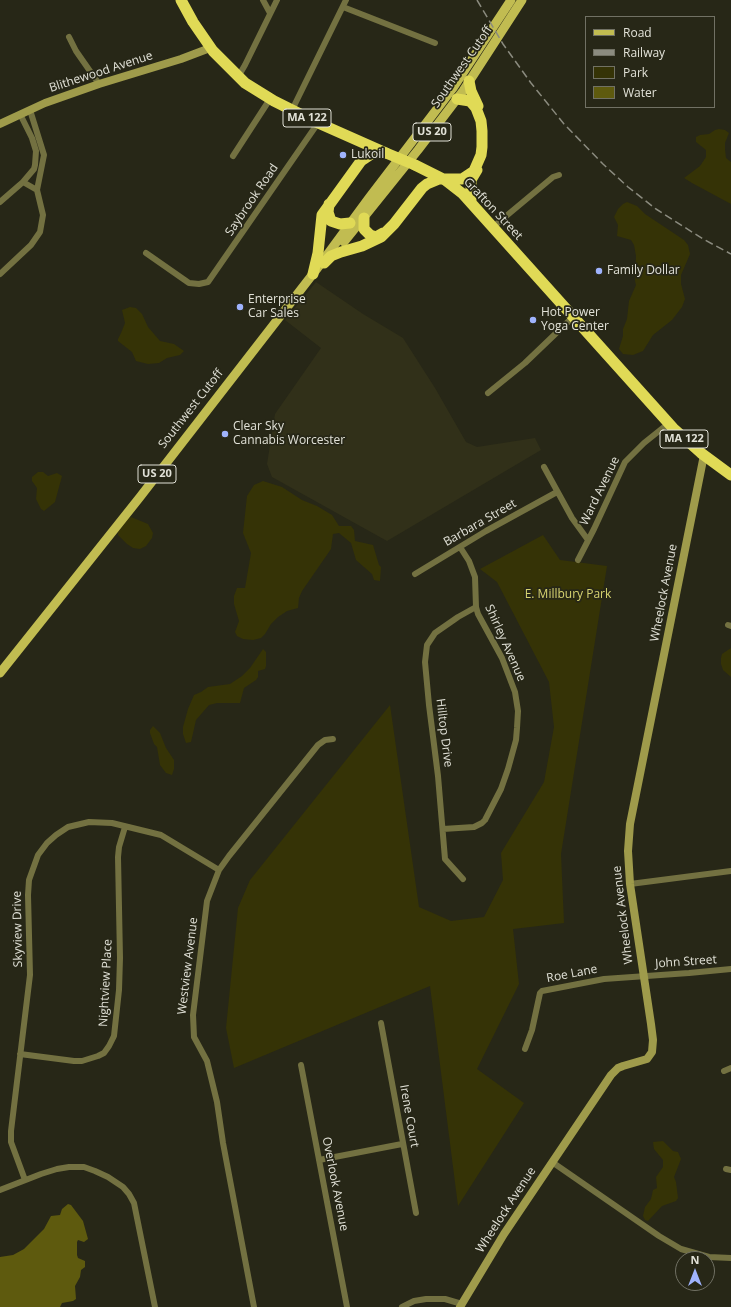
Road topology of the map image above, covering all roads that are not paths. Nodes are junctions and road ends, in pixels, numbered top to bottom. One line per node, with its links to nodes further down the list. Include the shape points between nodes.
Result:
1 (181, 0): 11 (highway, Grafton Street / MA 122)
2 (263, 0): 8 (street)
3 (277, 0): 8 (street)
4 (346, 0): 7 (street)
5 (511, 0): 35 (main road, Southwest Cutoff / US 20, via 459,80)
6 (522, 0): 13 (main road, Southwest Cutoff / US 20)
7 (343, 7): 10 (street); 18 (street)
8 (270, 14): 12 (street)
9 (69, 37): 14 (street)
10 (435, 43)
11 (210, 48): 12 (highway, Grafton Street / MA 122); 14 (street, Blithewood Avenue)
12 (238, 77): 15 (highway, Grafton Street / MA 122)
13 (469, 81): 16 (main road, Southwest Cutoff / US 20); 32 (highway, via 484,123 486,137 481,163 471,180)
14 (99, 84): 17 (street, Blithewood Avenue)
15 (270, 99): 18 (highway, Grafton Street / MA 122); 24 (street)
16 (457, 99): 28 (highway, via 470,101 476,108 482,125 482,147 471,174); 34 (main road, Southwest Cutoff / US 20)
17 (30, 110): 19 (street, Blithewood Avenue); 30 (street, via 44,155)
18 (292, 110): 20 (highway, Grafton Street / MA 122)
19 (20, 114): 21 (street, Blithewood Avenue); 29 (street, via 36,151 34,170)
20 (318, 123): 22 (highway, Grafton Street / MA 122); 37 (street, Saybrook Road, via 208,282 189,283)
21 (0, 124)
22 (359, 142): 23 (highway, Grafton Street / MA 122); 25 (highway)
23 (383, 152): 25 (highway, via 373,153); 26 (highway, Grafton Street / MA 122, bridge)
24 (233, 156)
25 (361, 161): 33 (highway)
26 (419, 167): 28 (highway, Grafton Street / MA 122); 34 (highway, via 424,174 422,185 384,232 376,237 370,235 363,226)
27 (559, 175): 36 (street, via 553,177)
28 (445, 180): 32 (highway, Grafton Street / MA 122); 38 (highway, via 434,180 422,188 381,237)
29 (23, 182): 30 (street); 31 (street)
30 (37, 190): 39 (street, via 43,215 40,232 31,246)
31 (0, 202)
32 (471, 202): 36 (highway, Grafton Street / MA 122)
33 (330, 204): 35 (highway, via 328,212 331,221); 40 (highway, via 324,210 320,221 318,253)
34 (364, 218): 38 (main road, Southwest Cutoff / US 20)
35 (350, 224): 40 (main road, Southwest Cutoff / US 20)
36 (493, 227): 41 (highway, Grafton Street / MA 122)
37 (146, 253)
38 (327, 260): 40 (main road, Southwest Cutoff / US 20)
39 (0, 274)
40 (313, 274): 53 (main road, Southwest Cutoff / US 20, via 140,498)
41 (573, 316): 42 (street, via 525,363); 43 (highway, Grafton Street / MA 122)
42 (488, 394)
43 (669, 423): 44 (highway, MA 122); 48 (street, Ward Avenue, via 625,462)
44 (704, 455): 46 (highway, MA 122); 60 (street, Wheelock Avenue, via 632,810 628,844)
45 (544, 467): 47 (street)
46 (731, 475)
47 (557, 492): 48 (street); 49 (street, Barbara Street)
48 (588, 540): 50 (street, Ward Avenue)
49 (460, 547): 51 (street, Barbara Street); 52 (street, Shirley Avenue, via 475,577)
50 (578, 560)
51 (415, 574)
52 (476, 607): 56 (street, Hilltop Drive, via 431,637 426,652 429,705); 56 (street, Shirley Avenue, via 502,658 515,692 518,711 516,740 501,788 485,820 474,827)
53 (0, 673)
54 (333, 739): 57 (street, Westview Avenue, via 325,740 318,745)
55 (125, 827): 57 (street, Skyview Drive, via 161,835); 65 (street, Skyview Drive, via 112,823 89,822 68,827 47,843 38,855 29,880 30,975); 65 (street, Nightview Place, via 118,857 120,966 114,1036 104,1053 82,1061)
56 (443, 829): 59 (street, Hilltop Drive, via 445,859)
57 (219, 870): 78 (street, Westview Avenue, via 207,901 193,1024 194,1037 207,1061 217,1102)
58 (731, 871): 60 (street)
59 (463, 879)
60 (630, 884): 62 (street, Wheelock Avenue)
61 (731, 969): 62 (street, John Street)
62 (643, 976): 64 (street, Roe Lane, via 604,979 540,993); 71 (street, Wheelock Avenue, via 653,1040 652,1052 647,1059 627,1064 615,1071)
63 (381, 1023): 69 (street, Irene Court)
64 (525, 1049)
65 (20, 1054): 72 (street, Skyview Drive, via 11,1131 13,1148)
66 (301, 1065): 70 (street, Overlook Avenue)
67 (731, 1068): 68 (street)
68 (724, 1071)
69 (402, 1144): 70 (street); 74 (street, Irene Court)
70 (319, 1160): 79 (street, Overlook Avenue)
71 (552, 1162): 75 (street, via 681,1249 709,1257); 76 (street, Wheelock Avenue)
72 (24, 1180): 73 (street); 77 (street, via 57,1169 79,1166 108,1177 123,1187 134,1203)
73 (0, 1190)
74 (416, 1212)
75 (731, 1258)
76 (461, 1305): 80 (street, via 445,1299 426,1299)
77 (155, 1307)
78 (254, 1307)
79 (347, 1307)
80 (402, 1307)

